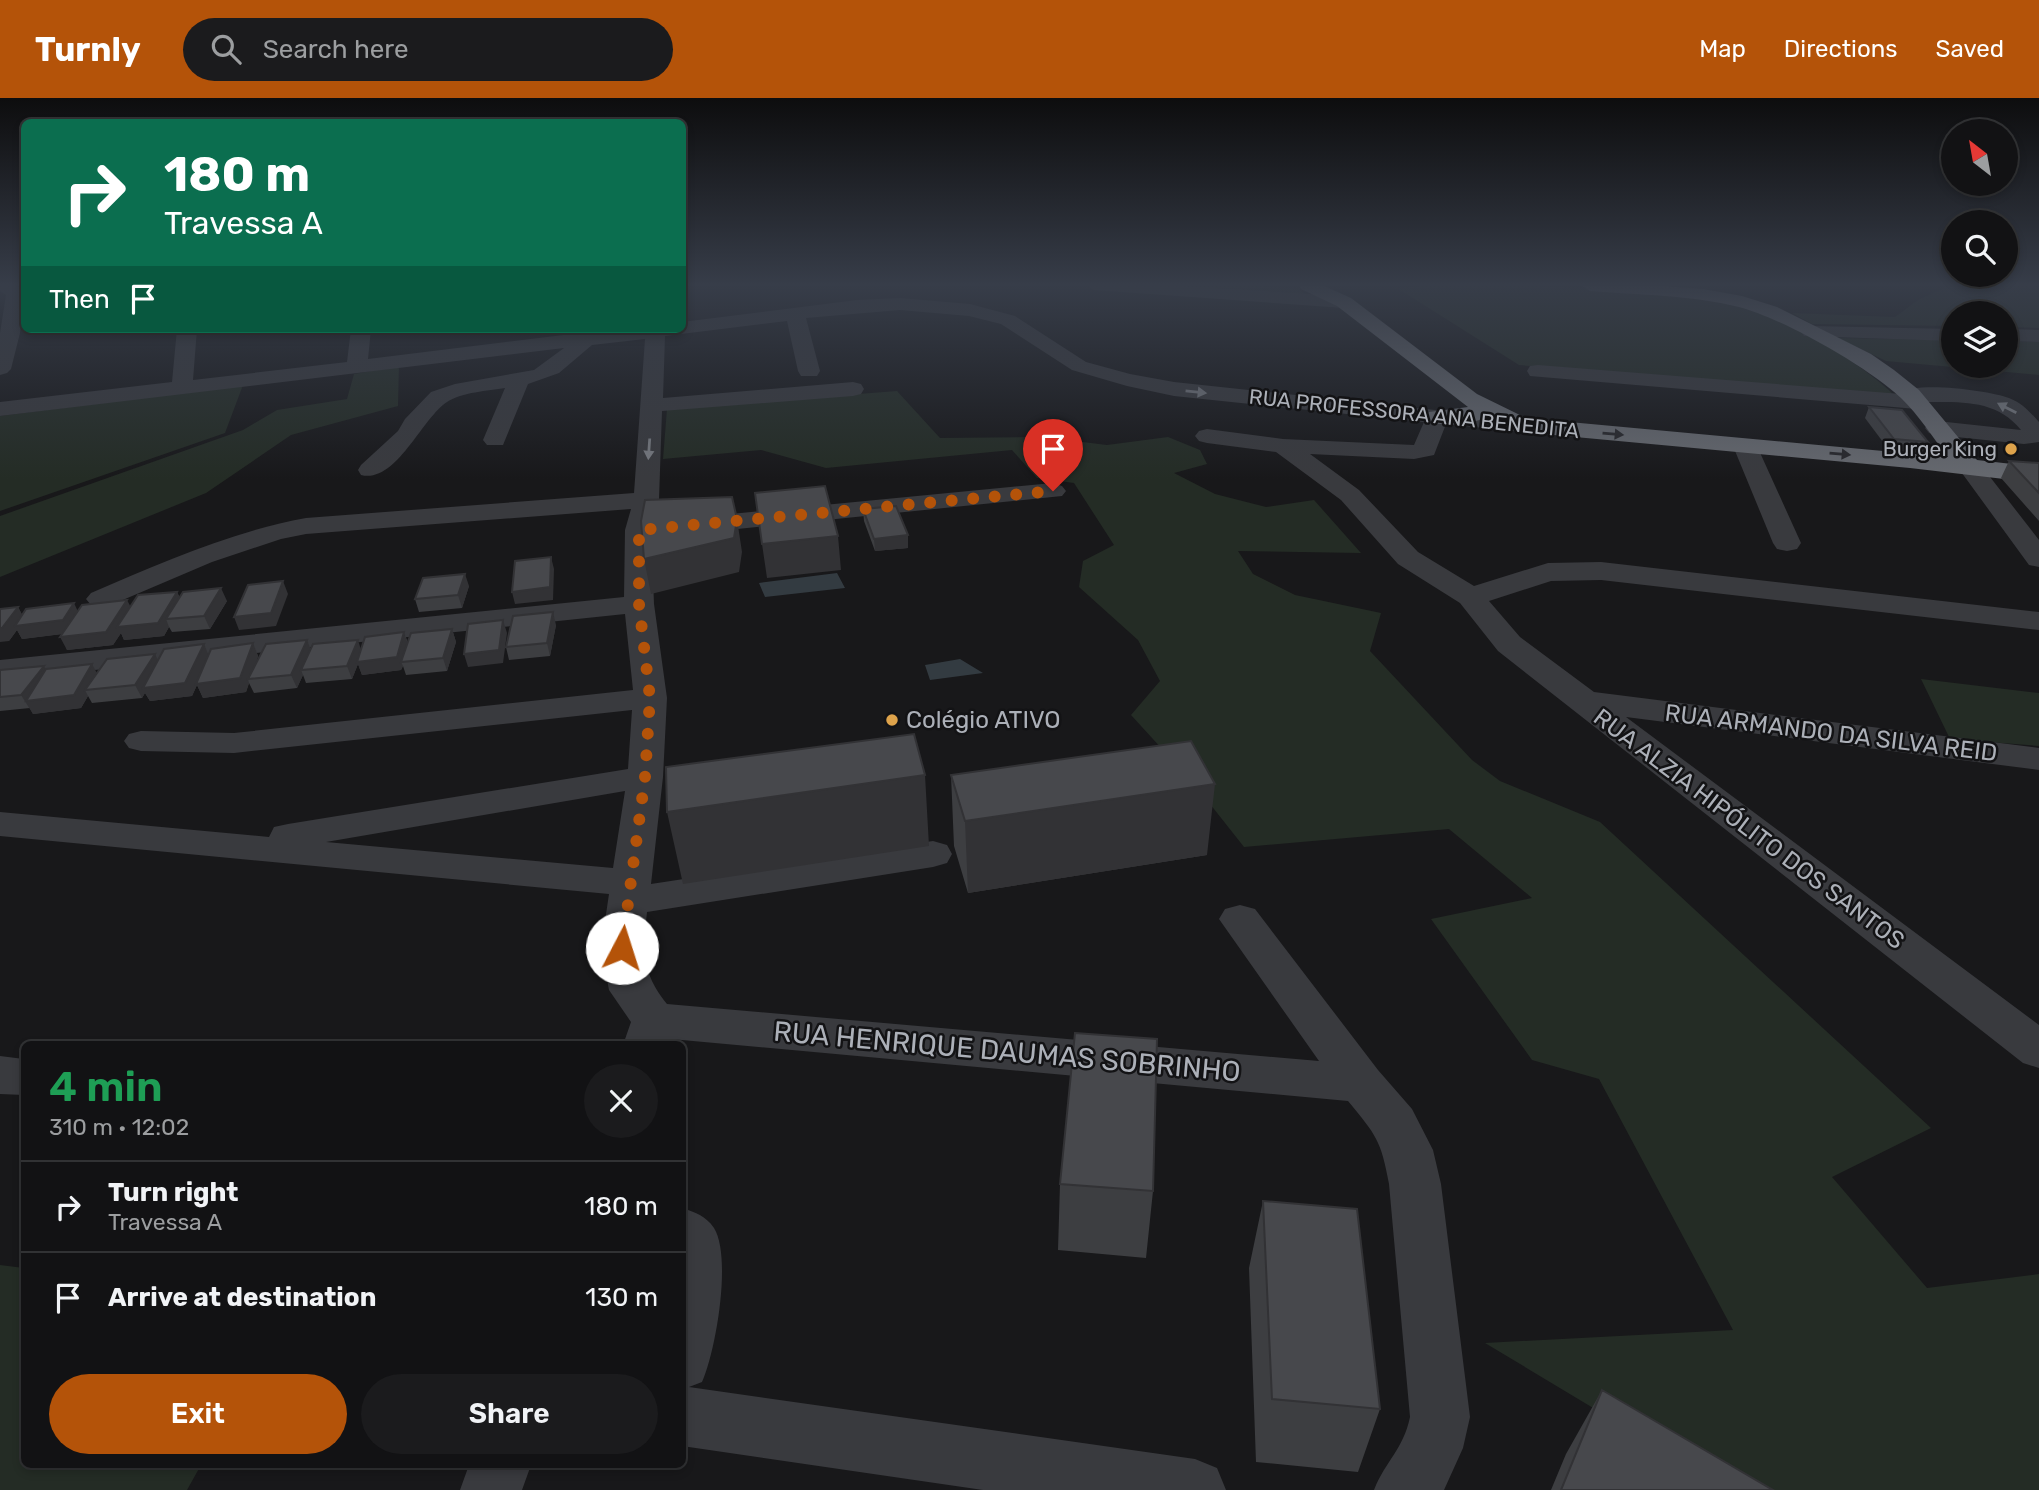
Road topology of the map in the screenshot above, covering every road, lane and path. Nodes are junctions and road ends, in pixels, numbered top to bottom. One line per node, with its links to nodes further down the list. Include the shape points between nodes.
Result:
1 (4, 350): 12 (street)
2 (185, 350): 16 (street)
3 (359, 350): 11 (street)
4 (449, 350): 11 (street, RUA PROFESSORA ANA BENEDITA)
5 (573, 350): 15 (street, via 552,369)
6 (664, 350): 20 (street)
7 (804, 350): 13 (street)
8 (1054, 350): 23 (street, RUA PROFESSORA ANA BENEDITA, one-way to 23, via 1079,366 1174,389)
9 (1411, 350): 21 (highway)
10 (1846, 350): 19 (highway)
11 (357, 366): 16 (street, RUA PROFESSORA ANA BENEDITA)
12 (0, 369)
13 (809, 371)
14 (1538, 371): 19 (street)
15 (519, 380): 27 (street); 32 (street, via 439,397 409,434)
16 (181, 387): 22 (street, RUA PROFESSORA ANA BENEDITA)
17 (853, 389): 20 (street)
18 (1951, 397): 19 (street); 26 (street, one-way to 18, via 2007,405); 28 (street)
19 (1914, 398): 28 (highway)
20 (653, 405): 35 (street, one-way to 35)
21 (1484, 407): 23 (highway, via 1475,414); 24 (highway)
22 (0, 409)
23 (1437, 417): 24 (street, RUA PROFESSORA ANA BENEDITA); 29 (street, via 1425,450)
24 (1521, 425): 30 (highway, RUA PROFESSORA ANA BENEDITA, one-way to 30)
25 (1207, 436): 29 (street)
26 (2038, 439): 28 (street)
27 (495, 440)
28 (1962, 444): 30 (highway, RUA PROFESSORA ANA BENEDITA, one-way to 28, via 1910,460 1948,459); 31 (street, via 2000,460); 33 (highway); 37 (street)
29 (1283, 446): 38 (street, RUA ALZIA HIPÓLITO DOS SANTOS, via 1350,495 1408,558)
30 (1745, 446): 36 (street)
31 (2039, 465)
32 (370, 470)
33 (2039, 475)
34 (1053, 491): 35 (street)
35 (642, 515): 39 (street, via 281,530 243,539); 40 (street)
36 (1787, 543)
37 (2039, 559)
38 (1471, 597): 41 (street, via 1548,572 1601,570); 44 (street, RUA ALZIA HIPÓLITO DOS SANTOS, via 1509,644)
39 (101, 599)
40 (639, 604): 42 (street); 43 (street)
41 (2039, 621)
42 (0, 670)
43 (650, 698): 45 (street, via 260,741); 47 (street)
44 (1581, 701): 46 (street, RUA ARMANDO DA SILVA REID); 54 (street, RUA ALZIA HIPÓLITO DOS SANTOS)
45 (141, 741)
46 (2032, 760)
47 (645, 777): 49 (street); 51 (street)
48 (0, 824): 49 (street)
49 (239, 844): 51 (street)
50 (933, 854): 51 (street)
51 (629, 892): 53 (street, via 622,948 625,970)
52 (1240, 919): 57 (street)
53 (650, 1032): 57 (street, RUA HENRIQUE DAUMAS SOBRINHO)
54 (2039, 1050)
55 (0, 1075): 56 (street)
56 (21, 1077)
57 (1361, 1083): 62 (street, via 1395,1124 1408,1150 1415,1184 1440,1417)
58 (686, 1235): 59 (street, via 694,1242 695,1274)
59 (686, 1335)
60 (686, 1417): 64 (street)
61 (499, 1468): 63 (street)
62 (1420, 1469)
63 (491, 1490)
64 (1195, 1490)

